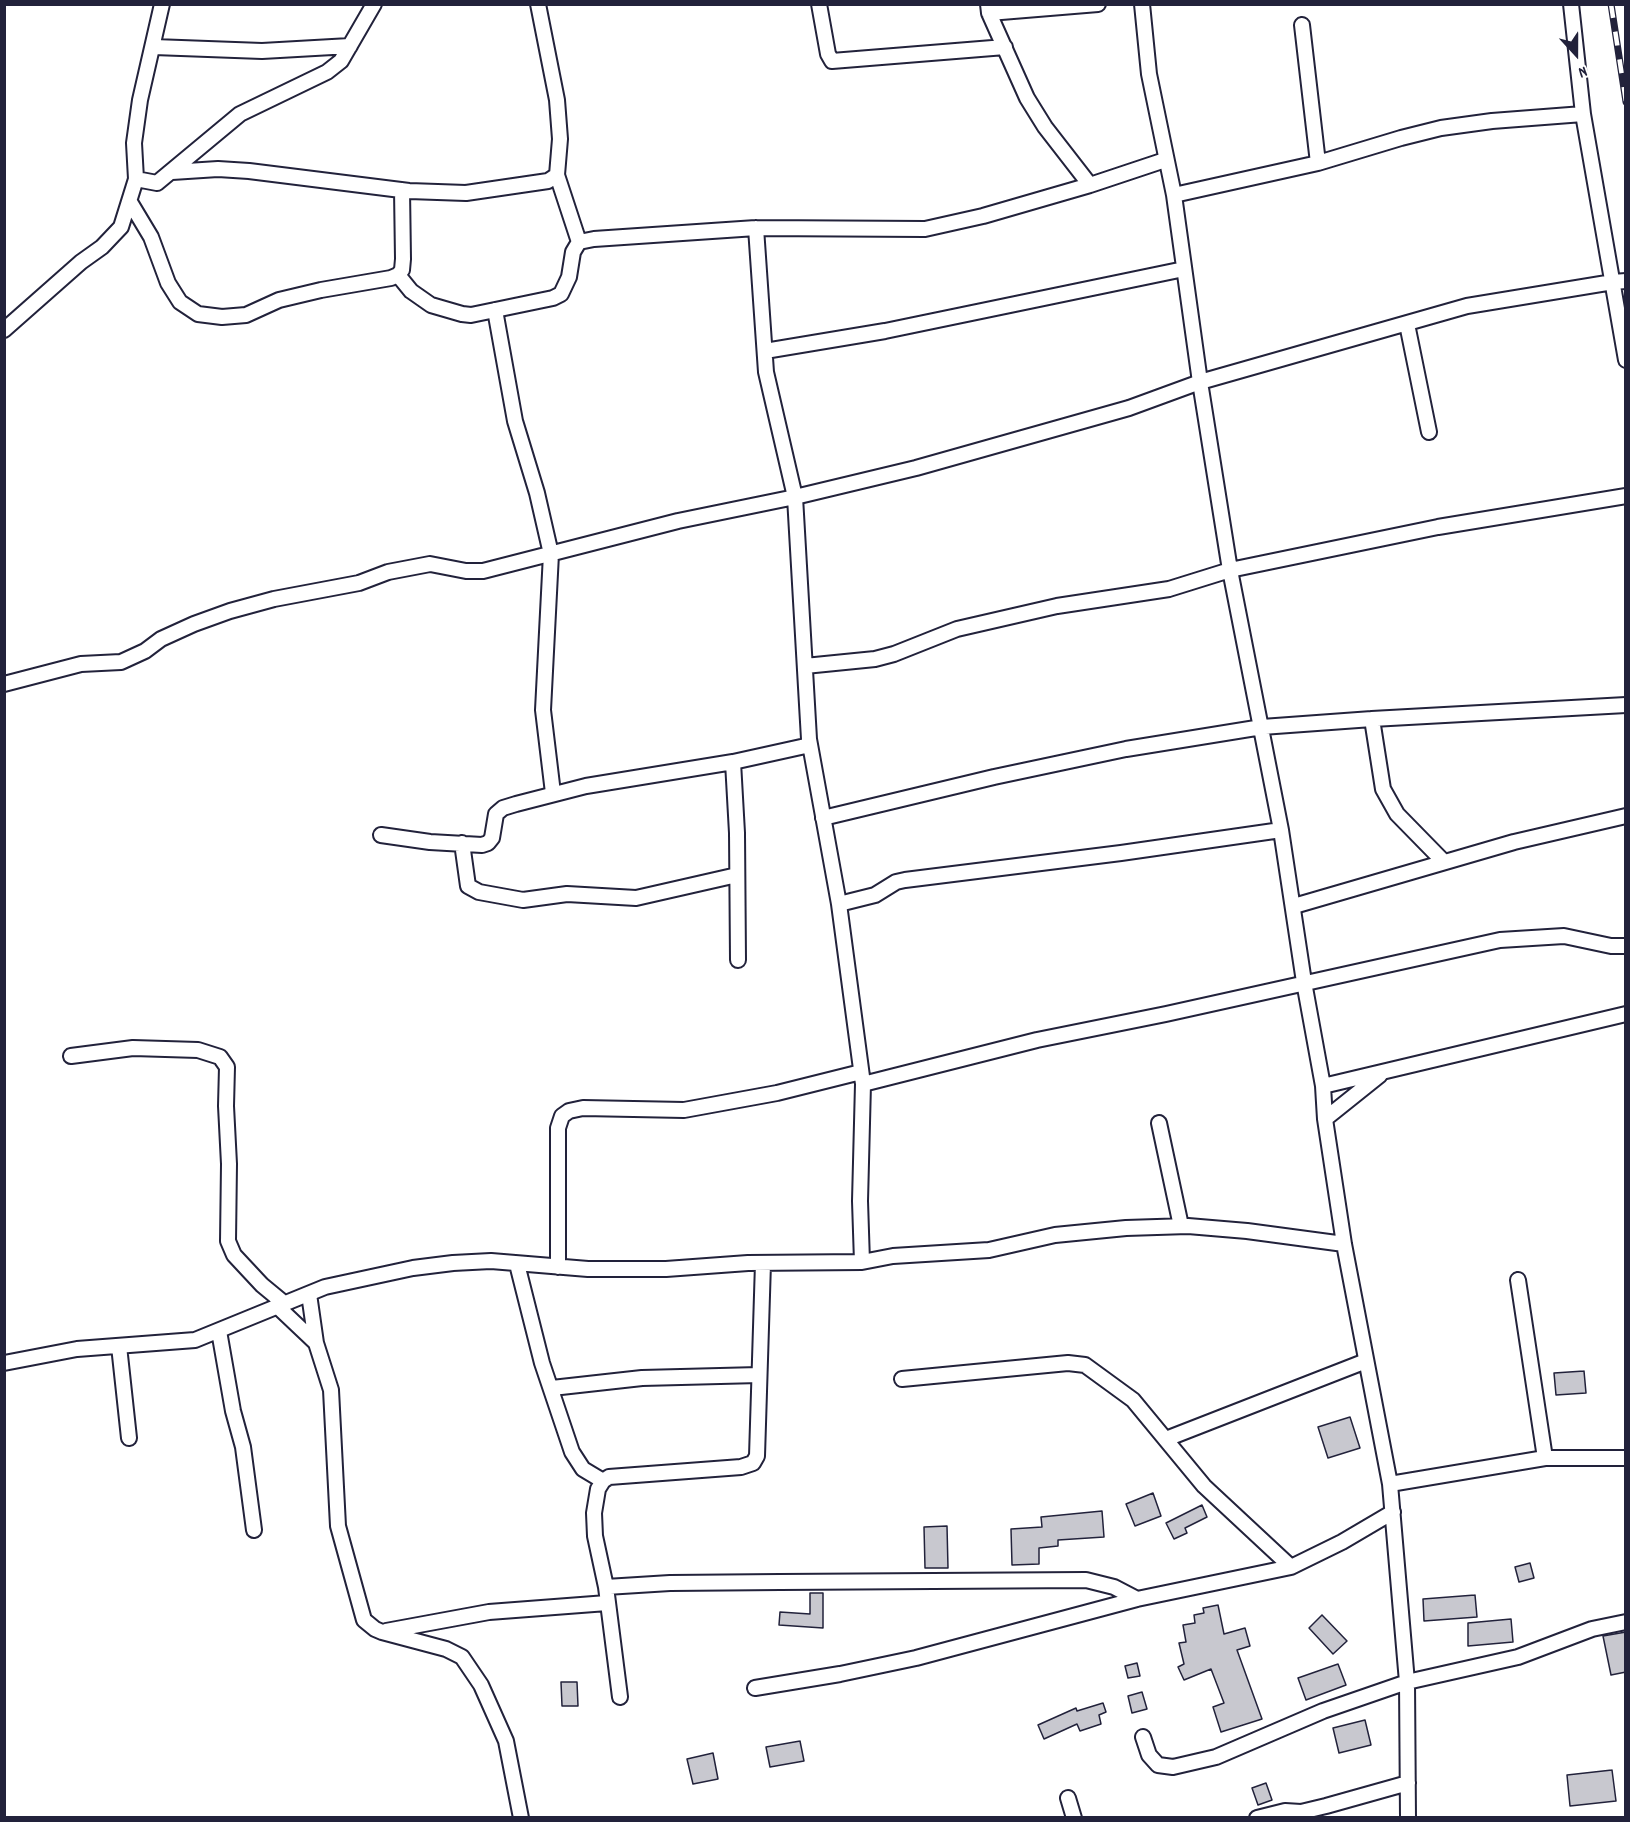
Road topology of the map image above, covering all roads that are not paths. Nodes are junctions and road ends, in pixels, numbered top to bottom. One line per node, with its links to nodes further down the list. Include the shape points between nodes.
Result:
1 (162, 4): 11 (street)
2 (374, 4): 10 (street)
3 (538, 4): 17 (street, via 557,100)
4 (819, 4): 12 (street, via 832,61)
5 (1098, 4): 8 (street)
6 (1142, 4): 14 (street, via 1149,74)
7 (1571, 4): 13 (street)
8 (989, 9): 12 (street)
9 (1302, 25): 15 (street)
10 (350, 46): 11 (street, via 262,51); 16 (street, via 341,61 327,72 240,114)
11 (154, 47): 18 (street, via 134,143)
12 (1005, 47): 19 (street, via 1045,127)
13 (1583, 114): 15 (street, via 1441,128); 27 (street)
14 (1166, 160): 19 (street); 21 (street)
15 (1318, 163): 21 (street)
16 (172, 172): 18 (street, via 157,183); 20 (street, via 249,171)
17 (557, 175): 20 (street, via 539,183 466,193); 24 (street)
18 (136, 179): 22 (street)
19 (1090, 185): 23 (street, via 925,229)
20 (402, 190): 26 (street, via 403,259)
21 (1174, 195): 25 (street)
22 (130, 202): 26 (street, via 151,237 168,283 180,302 198,314 246,315 279,300); 30 (street, via 121,227 102,247)
23 (756, 228): 24 (street); 31 (street)
24 (579, 242): 28 (street, via 561,294)
25 (1184, 269): 31 (street, via 885,331); 33 (street)
26 (398, 274): 28 (street, via 411,291 431,305 471,315)
27 (1619, 282): 29 (street, via 1467,306); 32 (street)
28 (495, 310): 37 (street, via 515,421)
29 (1407, 324): 33 (street); 34 (street)
30 (4, 330)
31 (765, 351): 36 (street, via 766,372)
32 (1626, 360)
33 (1200, 382): 36 (street, via 1129,408 916,468); 38 (street)
34 (1429, 432)
35 (1626, 496): 38 (street, via 1438,527)
36 (795, 497): 37 (street, via 678,521); 39 (street)
37 (551, 554): 40 (street, via 483,571 430,564 274,599 194,624 121,662 81,664); 46 (street, via 543,710)
38 (1230, 570): 39 (street, via 1169,589 1057,606 957,630 875,659); 43 (street)
39 (805, 666): 44 (street)
40 (4, 684)
41 (1626, 705): 42 (street)
42 (1372, 719): 43 (street); 52 (street, via 1383,789 1397,814)
43 (1262, 727): 48 (street, via 1126,749); 49 (street)
44 (810, 745): 45 (street); 48 (street)
45 (733, 762): 46 (street); 53 (street)
46 (553, 793): 51 (street, via 503,808 496,814 488,843)
47 (1626, 816): 52 (street)
48 (823, 818): 54 (street)
49 (1281, 830): 54 (street, via 905,880 875,896); 55 (street)
50 (381, 836): 51 (street)
51 (462, 843): 53 (street, via 468,886 478,892 523,900 567,894 636,898)
52 (1444, 862): 55 (street)
53 (736, 875): 57 (street)
54 (839, 904): 62 (street)
55 (1294, 906): 58 (street)
56 (1626, 946): 58 (street, via 1564,936 1500,940)
57 (738, 960)
58 (1304, 982): 62 (street); 63 (street)
59 (1626, 1014): 61 (street)
60 (71, 1056): 74 (street, via 133,1048 198,1050 220,1058 227,1067 228,1241 234,1255)
61 (1383, 1072): 63 (street); 64 (street)
62 (862, 1078): 68 (street); 71 (street, via 684,1110 569,1111 562,1116 558,1128)
63 (1323, 1086): 64 (street)
64 (1326, 1119): 67 (street)
65 (1159, 1123): 66 (street)
66 (1181, 1226): 67 (street); 68 (street, via 1055,1235 989,1250 893,1256)
67 (1344, 1244): 78 (street)
68 (862, 1262): 69 (street)
69 (763, 1263): 71 (street, via 666,1269); 80 (street)
70 (518, 1264): 71 (street); 73 (street, via 453,1263 413,1268); 82 (street, via 542,1363)
71 (558, 1267)
72 (1518, 1280): 85 (street)
73 (309, 1294): 74 (street); 76 (street)
74 (282, 1305): 75 (street); 76 (street)
75 (219, 1331): 77 (street, via 195,1340); 90 (street, via 243,1448)
76 (316, 1343): 96 (street, via 331,1390 338,1526 364,1620)
77 (119, 1346): 79 (street, via 76,1349); 83 (street)
78 (1365, 1361): 84 (street); 88 (street)
79 (4, 1363)
80 (759, 1375): 82 (street, via 642,1378); 87 (street, via 757,1456 753,1463 609,1477)
81 (902, 1378): 84 (street, via 1068,1363 1085,1365 1133,1400)
82 (552, 1388): 87 (street, via 572,1452 583,1468)
83 (129, 1438)
84 (1166, 1439): 91 (street, via 1204,1486)
85 (1545, 1458): 86 (street); 88 (street)
86 (1626, 1458)
87 (603, 1481): 92 (street, via 594,1513)
88 (1390, 1484): 89 (street)
89 (1393, 1512): 91 (street); 97 (street)
90 (254, 1530)
91 (1291, 1567): 93 (street)
92 (606, 1587): 93 (street, via 736,1582 1086,1580 1114,1587); 94 (street)
93 (1137, 1599): 98 (street, via 916,1658)
94 (607, 1603): 96 (street, via 489,1612); 99 (street)
95 (1626, 1622): 97 (street, via 1592,1629 1518,1657)
96 (382, 1632): 103 (street, via 462,1657 481,1685 506,1741)
97 (1407, 1682): 100 (street, via 1323,1711 1216,1757 1173,1767 1158,1765 1149,1755); 101 (street)
98 (755, 1688)
99 (620, 1697)
100 (1143, 1737)
101 (1408, 1783): 105 (street, via 1301,1812 1285,1811); 106 (street)
102 (1068, 1798): 104 (street)
103 (521, 1818)
104 (1074, 1818)
105 (1257, 1818)
106 (1408, 1818)

